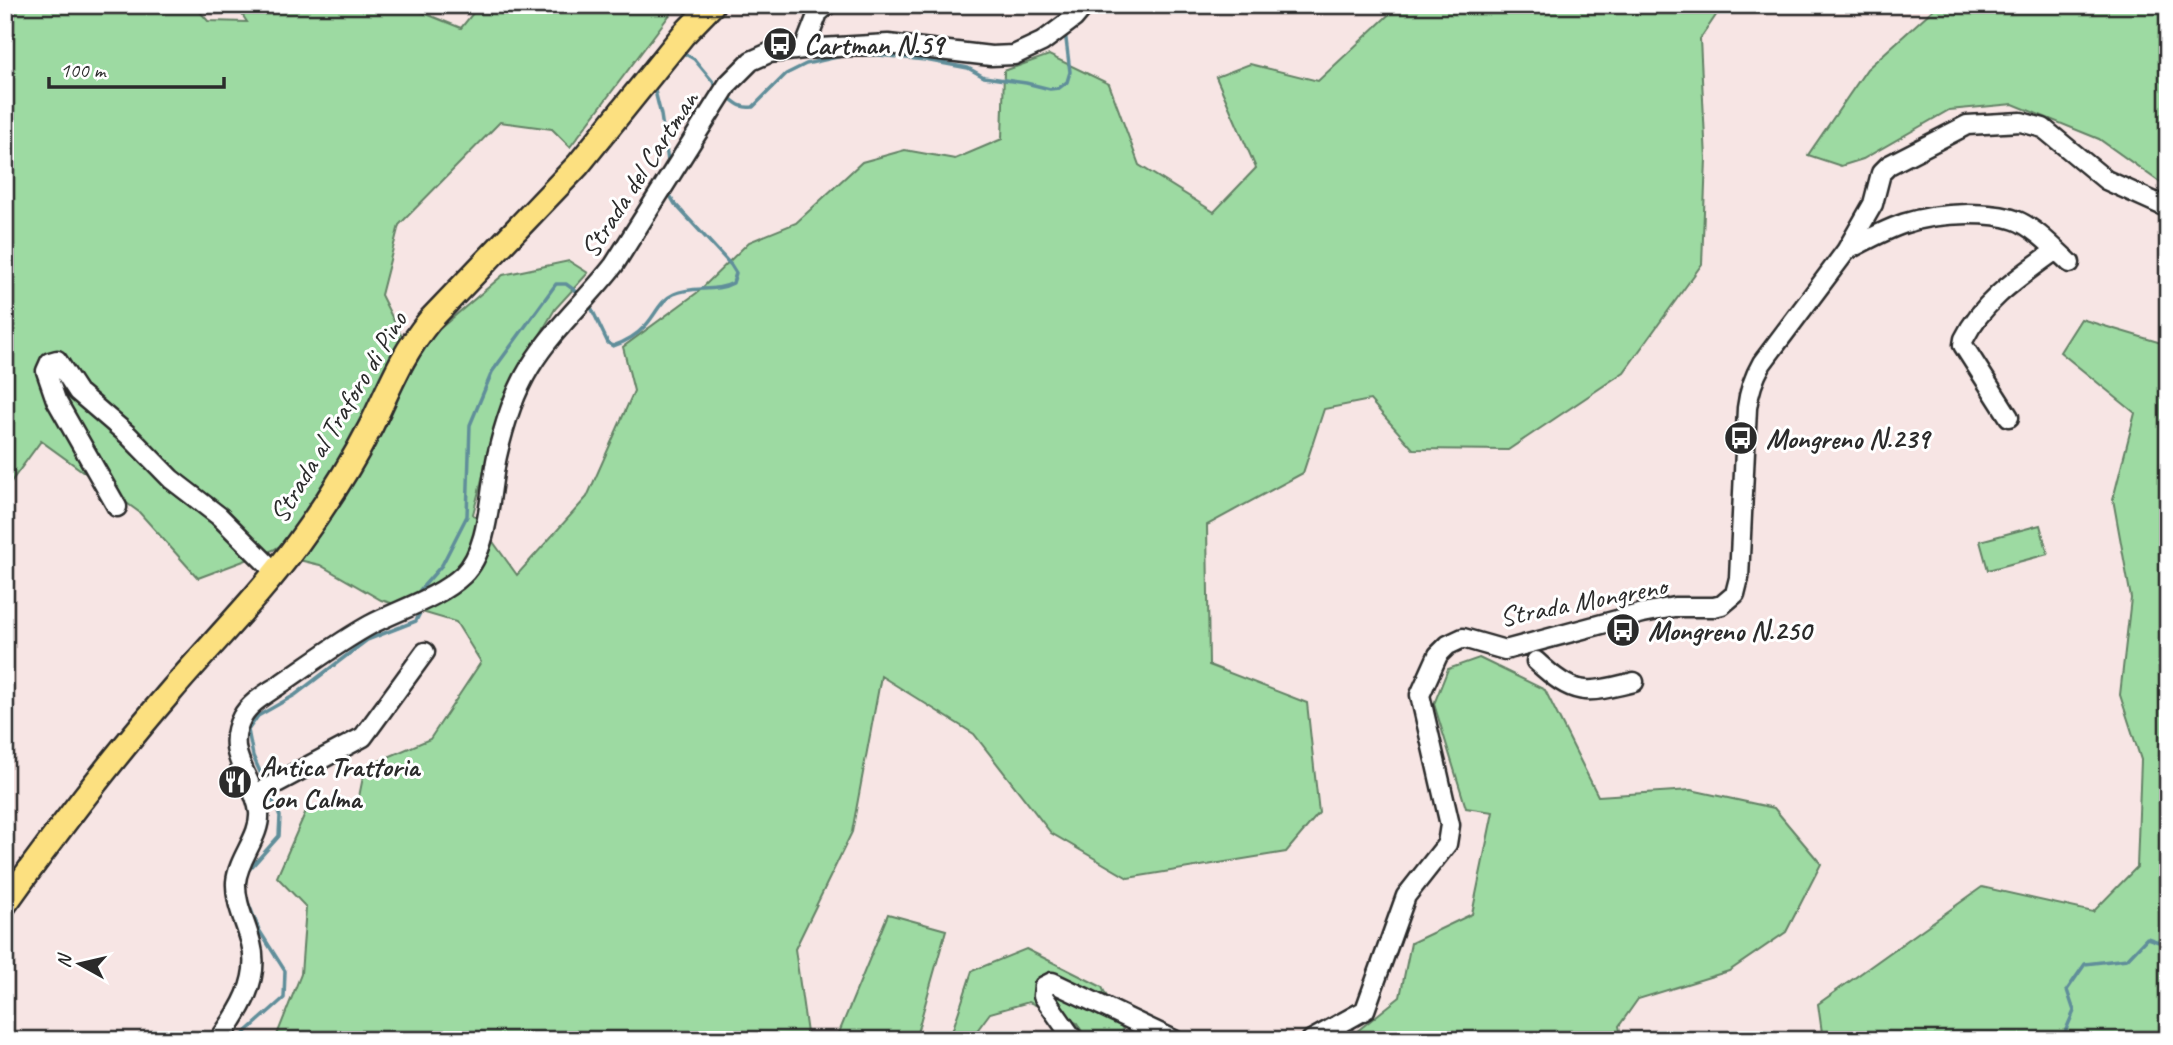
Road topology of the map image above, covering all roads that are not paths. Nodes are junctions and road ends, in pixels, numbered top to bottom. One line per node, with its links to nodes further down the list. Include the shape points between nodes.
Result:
1 (712, 5): 11 (main road, Strada al Traforo di Pino, via 541,205 415,338 354,459)
2 (820, 8): 4 (street)
3 (1079, 12): 4 (street, Strada del Cartman, via 1042,42 1014,55 888,44)
4 (804, 49): 15 (street, Strada del Cartman, via 769,53 751,61 728,84 594,291 530,366 497,454 480,550 464,574 369,626 253,703 242,717 236,757)
5 (2168, 208): 7 (street, Strada Mongreno, via 2106,180 2043,128 2021,122 1967,125 1881,173 1873,204)
6 (2056, 250): 7 (street, via 2017,220 1983,214 1912,219); 8 (street); 9 (street, via 2006,287 1964,339 1963,345)
7 (1846, 251): 12 (street, Strada Mongreno, via 1762,363 1751,385 1735,594 1714,607 1643,613)
8 (2070, 263)
9 (2009, 417)
10 (117, 507): 11 (street, via 56,400 46,371 50,362 57,360 78,393 171,479 219,516)
11 (275, 572): 16 (main road, Strada al Traforo di Pino, via 133,735)
12 (1517, 646): 14 (street, via 1559,681 1584,691); 20 (street, Strada Mongreno, via 1505,650 1463,638 1438,655 1420,695 1450,825 1447,844 1406,896 1365,1010)
13 (425, 652): 15 (street, via 363,737)
14 (1634, 682)
15 (262, 791): 17 (street, via 255,832 236,883 252,946 252,976 245,1001)
16 (5, 904)
17 (219, 1040)
18 (1074, 1040): 19 (street, via 1043,996 1044,986 1052,982)
19 (1174, 1040)
20 (1311, 1040)

